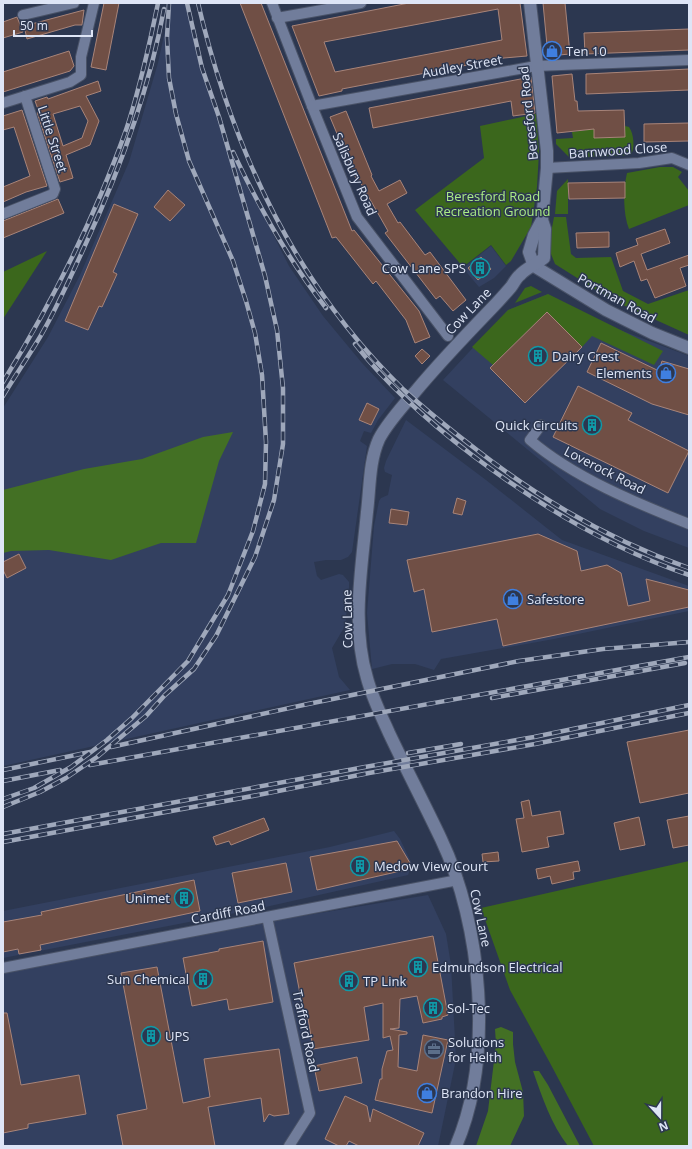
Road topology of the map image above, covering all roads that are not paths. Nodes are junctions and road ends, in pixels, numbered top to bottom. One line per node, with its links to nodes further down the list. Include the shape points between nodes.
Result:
1 (74, 3): 6 (street)
2 (94, 3): 10 (street, via 81,57 82,75 70,82)
3 (272, 3): 7 (street, Salisbury Road)
4 (361, 3): 7 (street)
5 (530, 3): 9 (street, Beresford Road)
6 (23, 15)
7 (277, 18): 12 (street, Salisbury Road)
8 (689, 60): 9 (street, Audley Street)
9 (536, 66): 12 (street, Audley Street); 14 (street, Beresford Road)
10 (25, 96): 11 (street); 15 (street, Little Street, via 55,189 52,194)
11 (3, 103)
12 (312, 106): 17 (street, Salisbury Road, via 357,217)
13 (689, 165): 14 (street, Barnwood Close, via 672,158 639,163)
14 (548, 168): 16 (street, Beresford Road, via 542,220 545,230 544,258)
15 (3, 214)
16 (534, 266): 18 (street, Portman Road, via 606,310); 21 (street, Cow Lane, via 522,273 401,408 378,442 372,469 360,599 363,663 374,701)
17 (448, 336)
18 (689, 348)
19 (541, 425): 20 (street, Loverock Road, via 530,440 544,452 633,501)
20 (689, 524)
21 (458, 880): 22 (street, Cardiff Road); 25 (street, Cow Lane, via 472,940 479,1037 476,1073 467,1116)
22 (268, 917): 23 (street, Cardiff Road); 24 (street, Trafford Road, via 310,1112)
23 (3, 968)
24 (289, 1146)
25 (456, 1146)

